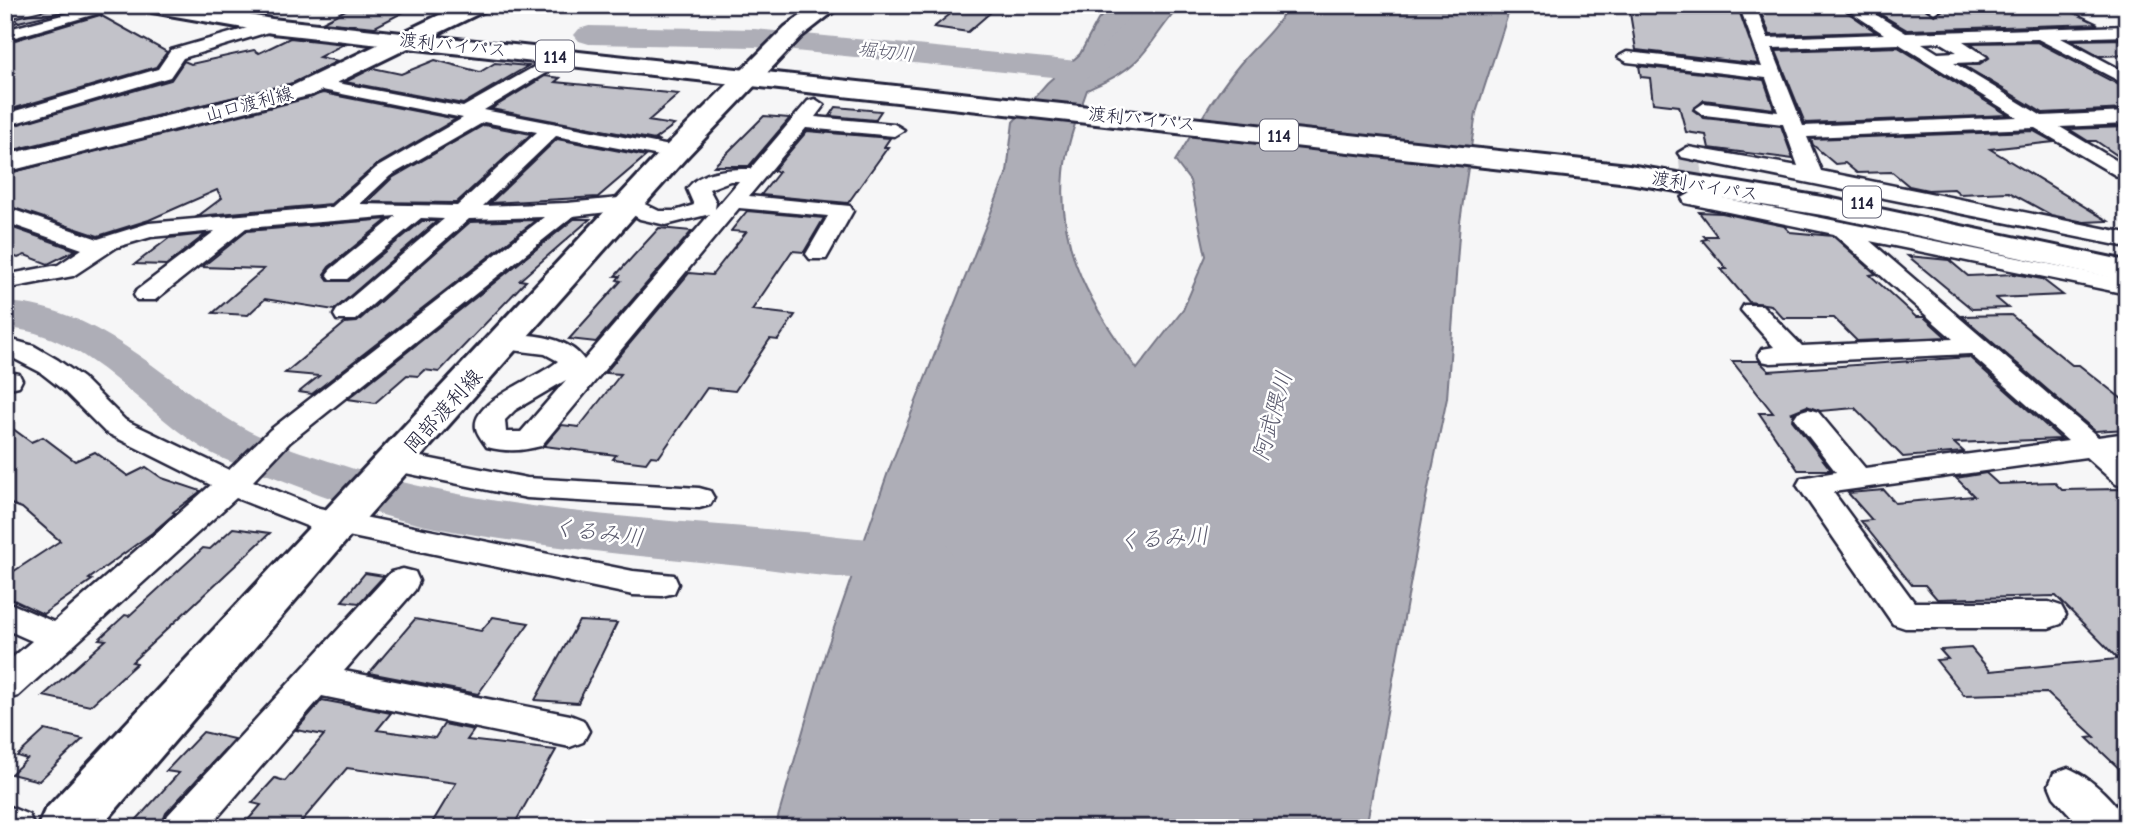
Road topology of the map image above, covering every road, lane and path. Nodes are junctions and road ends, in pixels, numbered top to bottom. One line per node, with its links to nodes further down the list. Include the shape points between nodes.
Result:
1 (119, 5): 11 (street)
2 (152, 5): 9 (main road, 渡利バイパス / 114)
3 (207, 5): 12 (main road, 渡利バイパス / 114)
4 (478, 5): 12 (main road, 山口渡利線)
5 (803, 5): 8 (street)
6 (1747, 5): 16 (street)
7 (1848, 5): 15 (street)
8 (829, 6): 17 (main road, 岡部渡利線)
9 (272, 26): 12 (main road, 渡利バイパス / 114); 27 (street, via 177,54 164,73)
10 (2127, 31): 13 (street)
11 (5, 35)
12 (416, 35): 17 (main road, 渡利バイパス / 114); 23 (main road, 山口渡利線)
13 (2041, 35): 14 (street); 22 (street)
14 (1945, 38): 15 (street); 19 (street, via 1978,57)
15 (1903, 39): 16 (street); 19 (street)
16 (1763, 43): 21 (street)
17 (770, 55): 32 (main road, 岡部渡利線); 37 (main road, 渡利バイパス / 114, via 961,95)
18 (1628, 57): 21 (street)
19 (1934, 58): 28 (street)
20 (541, 68): 25 (street)
21 (1772, 73): 29 (street)
22 (2127, 80)
23 (317, 84): 25 (street); 36 (main road, 山口渡利線, via 250,105)
24 (1704, 109): 29 (street)
25 (473, 115): 30 (street); 46 (street, via 383,172)
26 (2127, 118): 28 (street)
27 (5, 120)
28 (2035, 121): 29 (street); 34 (street)
29 (1792, 125): 39 (street)
30 (551, 130): 32 (street); 47 (street)
31 (894, 130): 38 (street, via 807,114)
32 (675, 153): 43 (main road, 岡部渡利線)
33 (1690, 159): 39 (street, via 1688,153)
34 (2101, 160): 35 (street); 40 (street)
35 (2127, 160)
36 (5, 164)
37 (1597, 165): 54 (main road, 渡利バイパス / 114, via 1839,198); 55 (main road, 渡利バイパス / 114, via 1828,207)
38 (755, 175): 42 (street); 43 (street, via 729,175 702,183 698,189 704,209 677,219 643,215)
39 (1812, 175): 51 (street)
40 (2127, 176)
41 (1693, 198): 50 (street)
42 (733, 201): 53 (street, via 842,211); 62 (street, via 531,439 513,443 497,440 490,421 498,410 564,372 572,361 553,347)
43 (631, 203): 44 (street); 62 (main road, 岡部渡利線)
44 (567, 210): 47 (street); 71 (street, via 281,436)
45 (416, 211): 46 (street); 47 (street); 56 (street)
46 (338, 213): 49 (street)
47 (459, 213): 61 (street, via 399,275)
48 (5, 214): 52 (street)
49 (240, 222): 52 (street, via 149,230); 59 (street)
50 (1839, 226): 58 (street); 64 (street)
51 (2127, 240)
52 (101, 248): 57 (street, via 65,271)
53 (818, 254)
54 (2127, 258)
55 (2127, 271)
56 (339, 274)
57 (5, 282)
58 (2127, 287)
59 (146, 295)
60 (1753, 310): 64 (street, via 1783,355)
61 (346, 315)
62 (505, 343): 68 (main road, 岡部渡利線)
63 (5, 346): 71 (street, via 49,366 115,426)
64 (1979, 346): 67 (street)
65 (1808, 418): 70 (street)
66 (2127, 442): 67 (street)
67 (2093, 446): 69 (street); 70 (street)
68 (393, 466): 72 (street, via 527,488); 73 (main road, 岡部渡利線)
69 (2127, 477)
70 (1858, 479): 77 (street, via 1812,485 1905,615)
71 (232, 483): 73 (street, via 314,518); 78 (street)
72 (699, 498)
73 (338, 522): 75 (street, via 633,583); 85 (main road, 岡部渡利線)
74 (403, 581): 79 (street)
75 (662, 584)
76 (5, 614): 78 (street)
77 (2049, 615)
78 (57, 638): 80 (street)
79 (315, 680): 81 (street); 86 (street)
80 (5, 686)
81 (570, 731)
82 (2068, 785): 87 (street)
83 (5, 823): 84 (street)
84 (15, 828)
85 (65, 828)
86 (182, 828)
87 (2108, 828)

